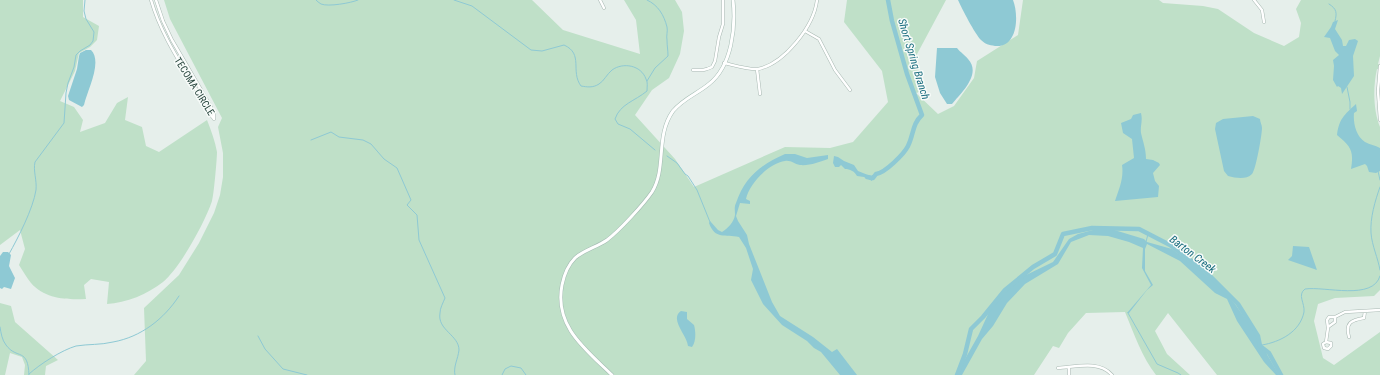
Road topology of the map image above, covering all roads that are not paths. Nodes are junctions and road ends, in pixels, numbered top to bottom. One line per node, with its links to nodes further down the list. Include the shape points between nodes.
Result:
1 (151, 0): 12 (street, TECOMA CIRCLE)
2 (156, 0): 11 (street, TECOMA CIRCLE)
3 (600, 0): 8 (street)
4 (723, 0): 17 (street, via 723,24 715,62 707,69)
5 (733, 0): 15 (street, via 733,36)
6 (817, 0): 10 (street, via 816,9)
7 (1254, 0): 9 (street, via 1262,10)
8 (604, 8)
9 (1264, 22)
10 (805, 31): 18 (street, via 790,50 771,64); 19 (street, via 819,39 835,70)
11 (170, 36): 12 (street); 13 (street, TECOMA CIRCLE)
12 (166, 38): 14 (street, TECOMA CIRCLE)
13 (172, 40): 14 (street); 14 (street, TECOMA CIRCLE, via 211,107 214,119)
14 (168, 42)
15 (724, 63): 18 (street); 30 (street, via 716,78 688,96 665,124 657,180 650,194 613,235 575,259 565,275 560,302 566,323 583,346)
16 (1380, 66): 21 (street)
17 (693, 70)
18 (757, 70): 20 (street)
19 (850, 90)
20 (760, 94)
21 (1380, 120)
22 (1380, 310): 23 (street)
23 (1365, 311): 24 (street, via 1345,312); 26 (street, via 1364,318 1354,320 1350,324 1347,330)
24 (1335, 316): 25 (street, via 1335,322); 25 (street, via 1328,318)
25 (1328, 328): 27 (street)
26 (1349, 337)
27 (1326, 342)
28 (1069, 367): 29 (street); 31 (street); 32 (street, via 1097,366)
29 (1058, 368)
30 (612, 375)
31 (1069, 375)
32 (1112, 375)

